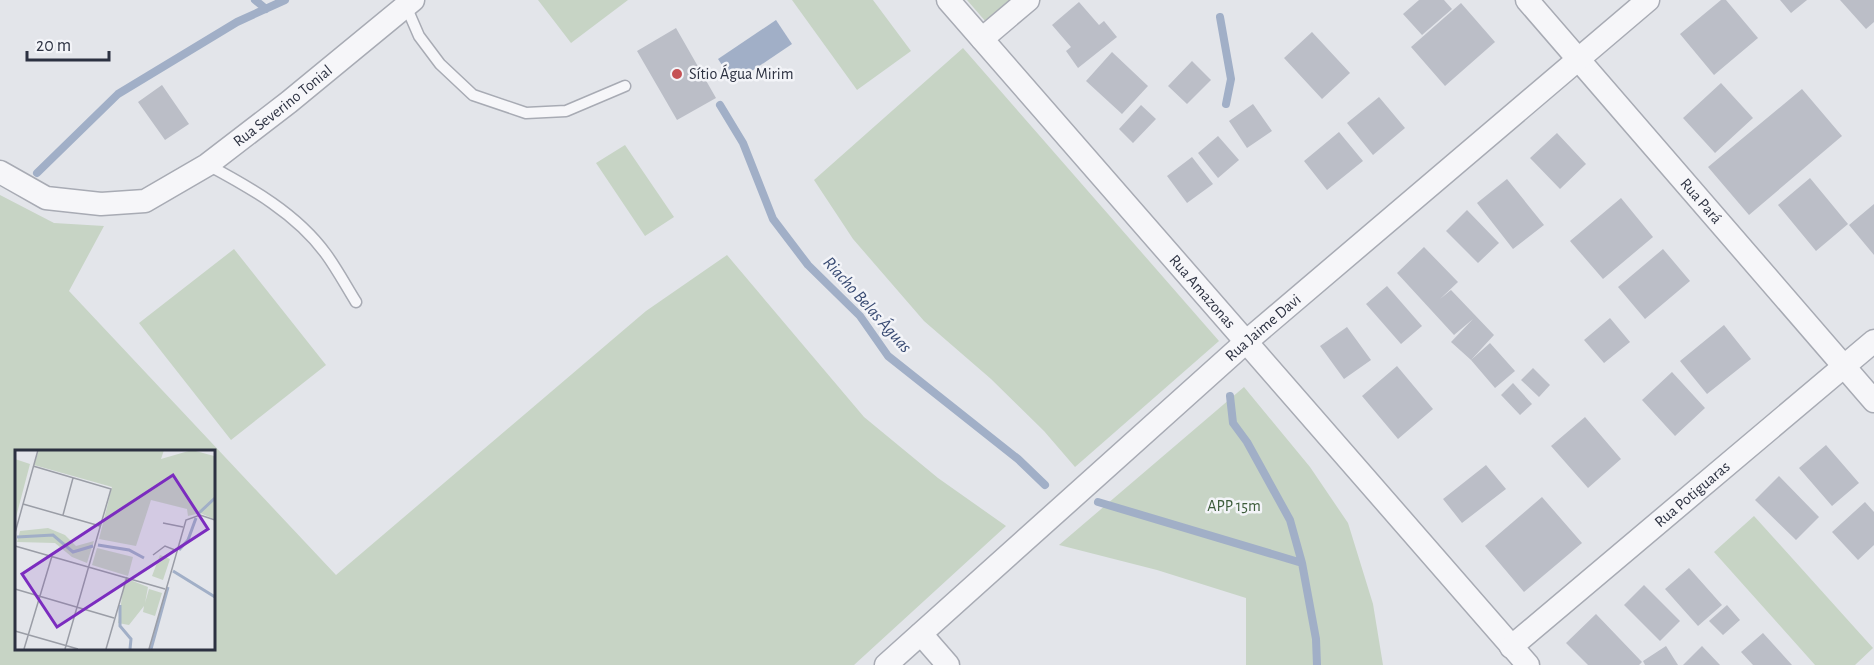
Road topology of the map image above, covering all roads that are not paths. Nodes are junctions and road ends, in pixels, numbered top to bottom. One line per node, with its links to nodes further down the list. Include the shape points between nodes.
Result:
1 (948, 0): 6 (street, Rua Amazonas)
2 (1028, 0): 6 (street)
3 (1527, 0): 7 (street, Rua Pará)
4 (1648, 0): 7 (street, Rua Jaime Davi)
5 (410, 3): 8 (lane, via 419,36 440,64 473,95 526,113 566,111); 9 (street, Rua Severino Tonial)
6 (982, 39): 12 (street, Rua Amazonas)
7 (1578, 59): 12 (street, Rua Jaime Davi); 14 (street, Rua Pará)
8 (625, 86)
9 (207, 165): 10 (street, Rua Severino Tonial, via 145,201 101,204 46,198); 11 (lane, via 272,203 303,228 326,254)
10 (0, 172)
11 (356, 302)
12 (1247, 341): 16 (street, Rua Jaime Davi); 17 (street, Rua Amazonas)
13 (1874, 341): 14 (street, Rua Potiguaras)
14 (1845, 366): 15 (street, Rua Pará); 17 (street, Rua Potiguaras)
15 (1874, 401)
16 (921, 634): 18 (street, Rua Jaime Davi); 19 (street)
17 (1511, 646): 20 (street, Rua Amazonas)
18 (886, 665)
19 (948, 665)
20 (1528, 665)

